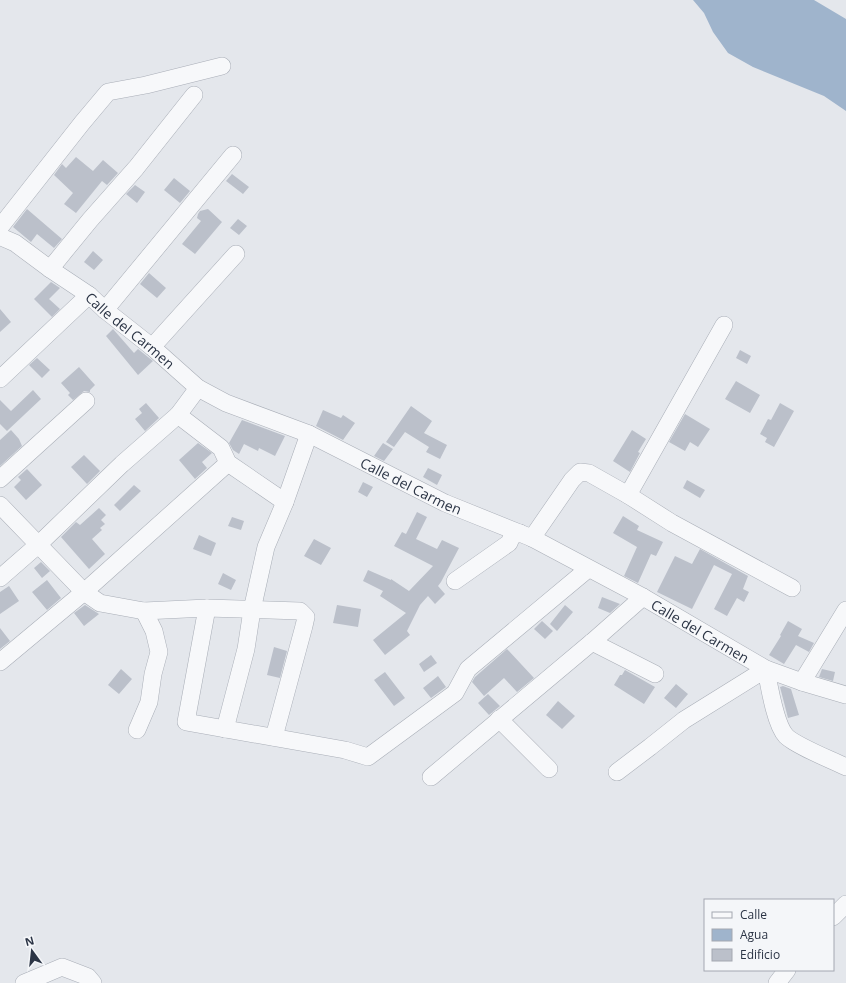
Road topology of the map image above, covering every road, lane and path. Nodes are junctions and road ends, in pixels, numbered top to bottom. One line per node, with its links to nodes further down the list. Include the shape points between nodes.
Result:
1 (222, 66): 4 (street, via 108,92 82,122)
2 (194, 95): 6 (street)
3 (233, 155): 8 (street)
4 (0, 231): 6 (street, Calle del Carmen)
5 (236, 254): 10 (street)
6 (50, 269): 7 (street, Calle del Carmen)
7 (89, 295): 8 (street, Calle del Carmen); 11 (street)
8 (106, 310): 10 (street, Calle del Carmen)
9 (724, 325): 18 (street)
10 (152, 347): 12 (street, Calle del Carmen)
11 (0, 378)
12 (198, 388): 14 (street); 15 (street, Calle del Carmen, via 226,403)
13 (86, 402): 17 (street)
14 (178, 415): 16 (street, via 221,448); 22 (street, via 122,464)
15 (309, 434): 19 (street); 21 (street, Calle del Carmen, via 445,503)
16 (228, 463): 19 (street); 27 (street)
17 (0, 479)
18 (628, 494): 21 (street, via 589,473 580,472); 26 (street, via 672,523)
19 (286, 502): 31 (street, via 266,547)
20 (0, 505): 22 (street)
21 (526, 536): 23 (street, Calle del Carmen); 25 (street, via 512,536 509,543)
22 (39, 544): 24 (street); 27 (street)
23 (588, 569): 28 (street, Calle del Carmen); 42 (street, via 468,669 455,693 368,757 345,750)
24 (0, 578)
25 (455, 581)
26 (792, 588)
27 (84, 592): 30 (street, via 100,603); 34 (street)
28 (643, 596): 33 (street); 35 (street, Calle del Carmen)
29 (207, 608): 30 (street); 31 (street); 41 (street, via 186,722)
30 (144, 610): 40 (street, via 154,631 159,652 149,702)
31 (252, 610): 41 (street, via 246,649); 42 (street, via 300,611 306,617)
32 (846, 610): 37 (street)
33 (592, 642): 36 (street); 39 (street)
34 (0, 662)
35 (766, 669): 37 (street, Calle del Carmen); 43 (street, via 772,700 786,736); 45 (street, via 684,720)
36 (655, 674)
37 (802, 682): 38 (street, Calle del Carmen)
38 (846, 695)
39 (499, 719): 44 (street); 46 (street)
40 (137, 730)
41 (225, 730): 42 (street)
42 (274, 737)
43 (846, 767)
44 (549, 769)
45 (618, 772)
46 (431, 776)
47 (846, 904): 48 (street)
48 (834, 916)
49 (786, 971): 52 (street)
50 (24, 983): 51 (street, via 62,967 88,977)
51 (93, 983)
52 (777, 983)

